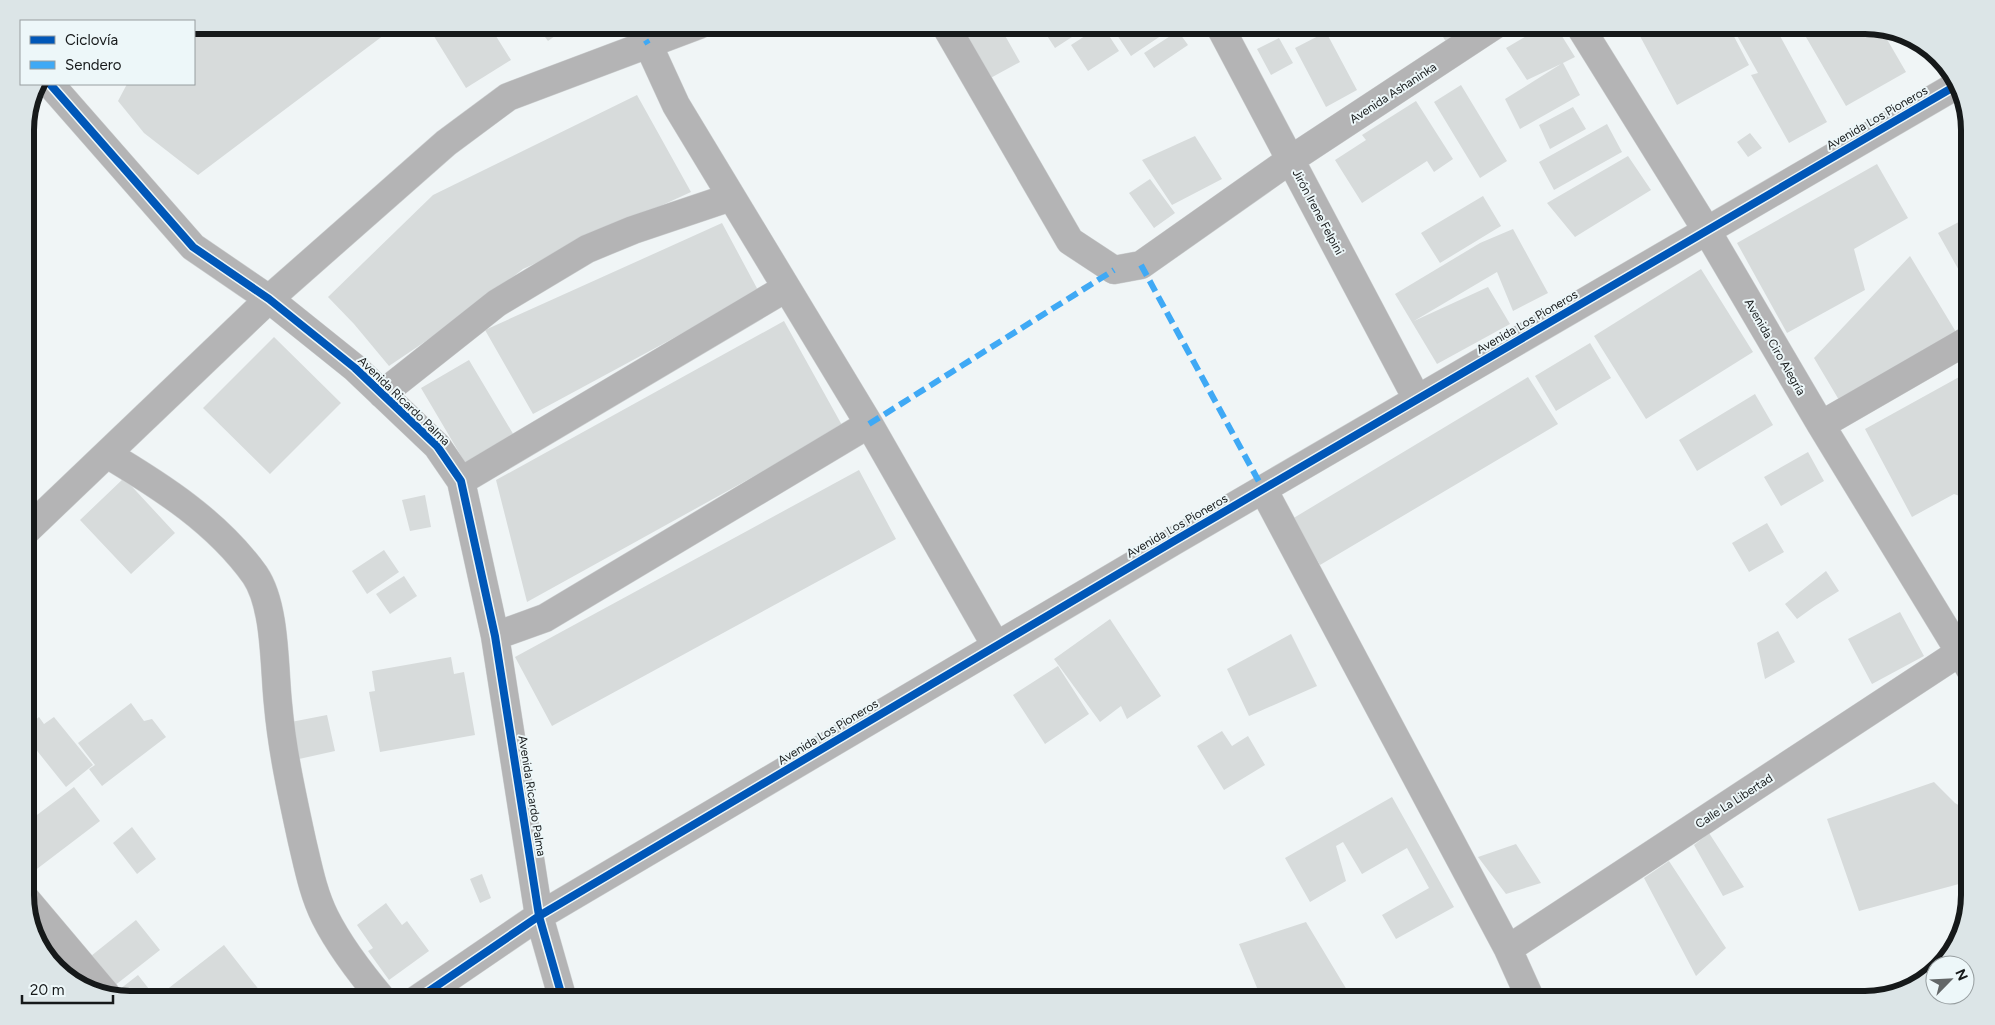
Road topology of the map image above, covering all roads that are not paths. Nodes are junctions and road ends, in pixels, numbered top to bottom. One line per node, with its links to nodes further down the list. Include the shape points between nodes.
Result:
1 (675, 34): 6 (street)
2 (950, 34): 9 (street, Avenida Ashaninka, via 1070,241 1114,270 1142,265)
3 (1224, 34): 9 (street, Jirón Irene Felpini)
4 (1481, 34): 9 (street, Avenida Ashaninka)
5 (1585, 34): 11 (street, Avenida Ciro Alegría)
6 (648, 44): 10 (street, via 676,105); 13 (street, via 508,97 446,143)
7 (51, 85): 13 (street, Avenida Ricardo Palma, via 193,247)
8 (1951, 88): 11 (street, Avenida Los Pioneros)
9 (1290, 160): 16 (street, Jirón Irene Felpini)
10 (731, 197): 12 (street); 15 (street, via 587,249 497,304)
11 (1706, 231): 16 (street, Avenida Los Pioneros); 18 (street, Avenida Ciro Alegría)
12 (786, 288): 17 (street); 20 (street)
13 (269, 299): 15 (street, Avenida Ricardo Palma, via 355,368); 19 (street)
14 (1961, 344): 18 (street)
15 (382, 394): 20 (street, Avenida Ricardo Palma, via 437,446)
16 (1417, 399): 21 (street, Avenida Los Pioneros)
17 (869, 424): 23 (street, via 545,618); 24 (street)
18 (1821, 425): 25 (street, Avenida Ciro Alegría)
19 (107, 454): 22 (street); 31 (street, via 192,510 229,544 256,576 270,611 282,744 310,875 324,915 344,950)
20 (461, 481): 23 (street, Avenida Ricardo Palma)
21 (1263, 489): 24 (street, Avenida Los Pioneros); 29 (street)
22 (34, 523)
23 (495, 636): 28 (street, Avenida Ricardo Palma)
24 (996, 646): 28 (street, Avenida Los Pioneros)
25 (1961, 654)
26 (1961, 664): 29 (street, Calle La Libertad)
27 (35, 910): 30 (street)
28 (539, 916): 32 (street, Avenida Los Pioneros); 33 (street, Avenida Ricardo Palma)
29 (1508, 949): 34 (street)
30 (99, 986)
31 (376, 991)
32 (429, 991)
33 (560, 991)
34 (1527, 991)

